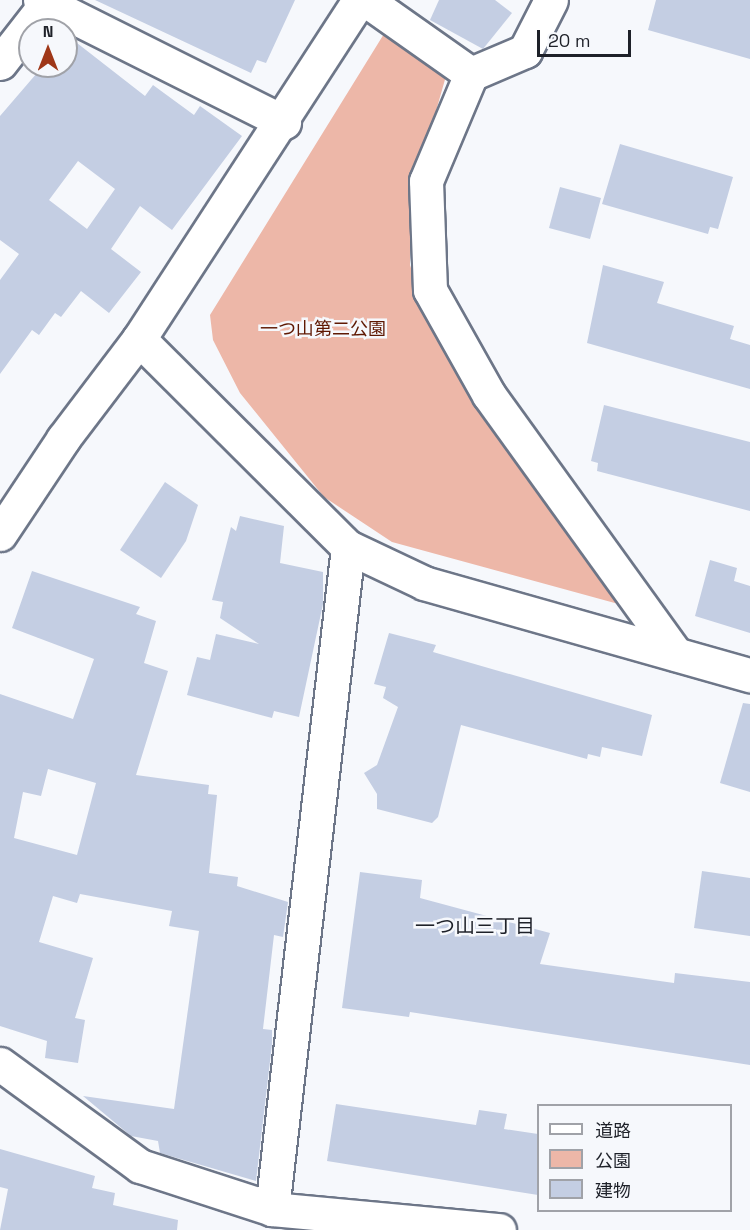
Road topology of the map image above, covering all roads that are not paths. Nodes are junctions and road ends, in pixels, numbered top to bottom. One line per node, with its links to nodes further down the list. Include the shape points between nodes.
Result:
1 (46, 0): 5 (street); 7 (street)
2 (359, 0): 7 (street)
3 (366, 0): 6 (street)
4 (551, 0): 6 (street, via 525,51)
5 (0, 63)
6 (471, 74): 11 (street, via 426,182 430,290 489,395)
7 (284, 122): 8 (street)
8 (139, 339): 9 (street, via 63,439); 10 (street)
9 (0, 534)
10 (348, 547): 11 (street, via 424,583); 14 (street)
11 (676, 654): 12 (street)
12 (750, 675)
13 (0, 1064): 14 (street, via 140,1166)
14 (272, 1209): 15 (street)
15 (499, 1230)

